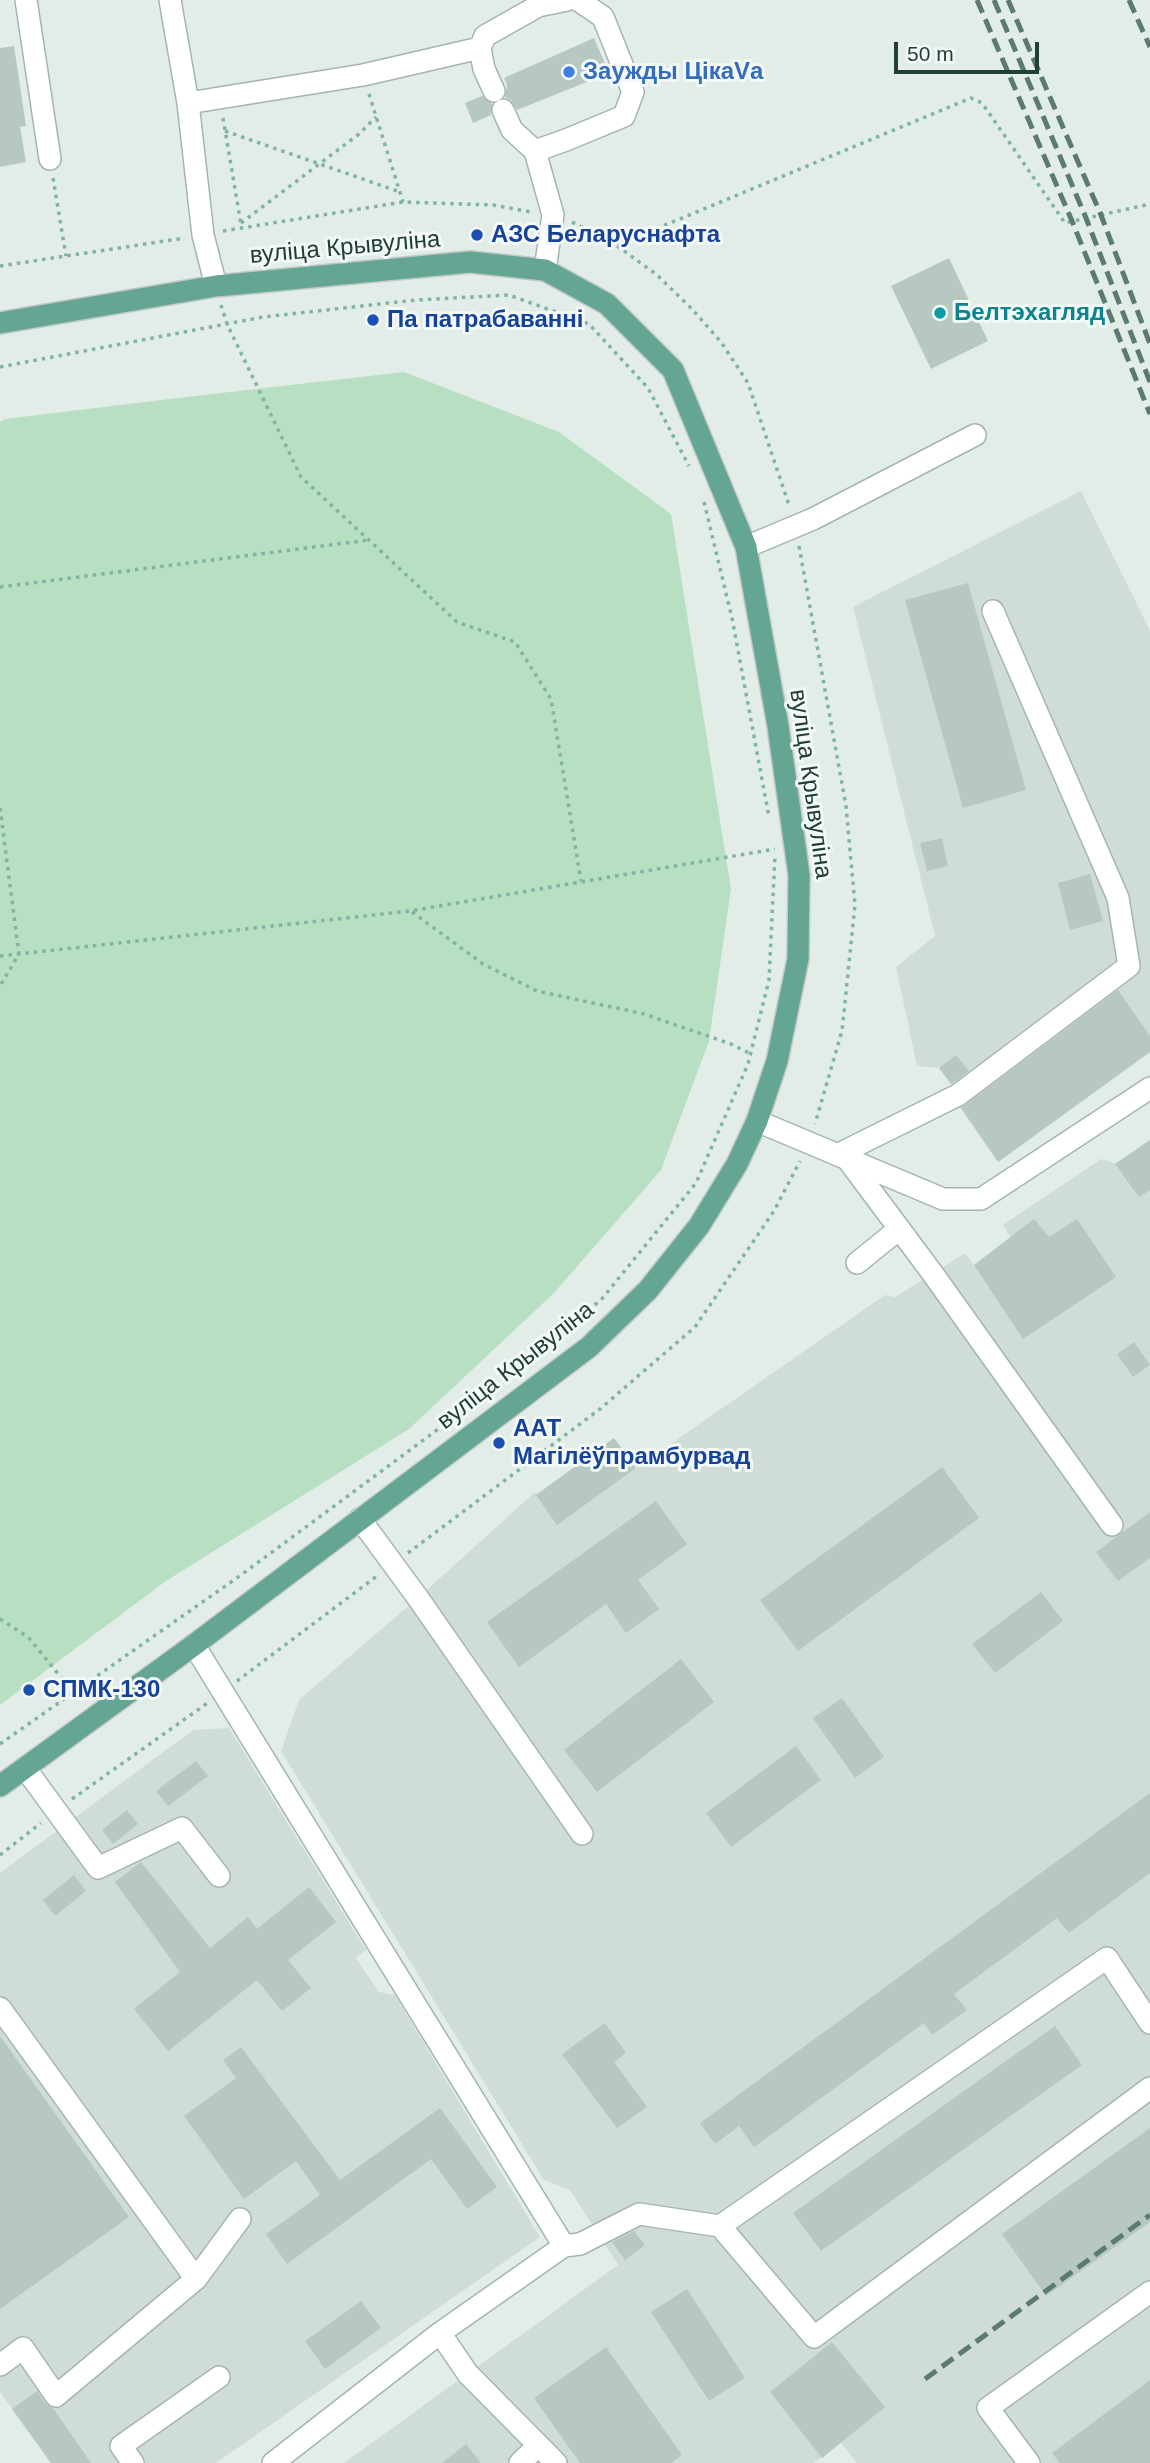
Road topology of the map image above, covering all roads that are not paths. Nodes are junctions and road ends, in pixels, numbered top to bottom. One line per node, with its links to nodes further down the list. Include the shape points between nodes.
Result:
1 (26, 0): 8 (lane)
2 (170, 0): 6 (lane)
3 (567, 0): 5 (lane, via 538,6 485,36)
4 (578, 0): 7 (lane, via 603,17 633,92 624,116)
5 (480, 48): 6 (lane, via 363,75); 7 (lane, via 484,69 512,130)
6 (188, 103): 10 (lane, via 203,235)
7 (535, 151): 9 (lane, via 553,215)
8 (50, 159)
9 (545, 270): 10 (main road, вуліца Крывуліна, via 470,262); 13 (main road, вуліца Крывуліна, via 607,304 673,370)
10 (216, 286): 11 (main road, вуліца Крывуліна)
11 (0, 323)
12 (975, 435): 13 (lane, via 813,519)
13 (746, 547): 16 (main road, вуліца Крывуліна, via 799,875 798,959 777,1060)
14 (993, 611): 17 (lane, via 1118,898 1129,966 958,1095)
15 (1150, 1088): 17 (lane, via 981,1199 943,1199)
16 (757, 1121): 17 (lane); 20 (main road, вуліца Крывуліна, via 699,1226 648,1290 589,1347)
17 (843, 1158): 18 (lane)
18 (899, 1229): 19 (lane); 21 (lane)
19 (857, 1263)
20 (360, 1519): 22 (main road, вуліца Крывуліна); 25 (lane)
21 (1111, 1525)
22 (194, 1645): 23 (main road, вуліца Крывуліна); 32 (lane)
23 (25, 1768): 24 (main road, вуліца Крывуліна); 26 (lane, via 98,1868 182,1828)
24 (0, 1786)
25 (582, 1834)
26 (219, 1876)
27 (0, 2008): 33 (lane)
28 (1150, 2023): 31 (lane, via 1107,1958)
29 (1150, 2088): 31 (lane, via 814,2337)
30 (240, 2219): 33 (lane)
31 (720, 2225): 32 (lane, via 639,2214 580,2244)
32 (564, 2246): 35 (lane)
33 (196, 2279): 36 (lane, via 56,2396 23,2347)
34 (1150, 2292): 43 (lane, via 988,2408)
35 (440, 2333): 38 (lane, via 468,2374); 40 (lane)
36 (0, 2365)
37 (219, 2377): 39 (lane, via 121,2446)
38 (538, 2446): 41 (lane); 42 (lane)
39 (132, 2463)
40 (273, 2463)
41 (520, 2463)
42 (556, 2463)
43 (1029, 2463)

